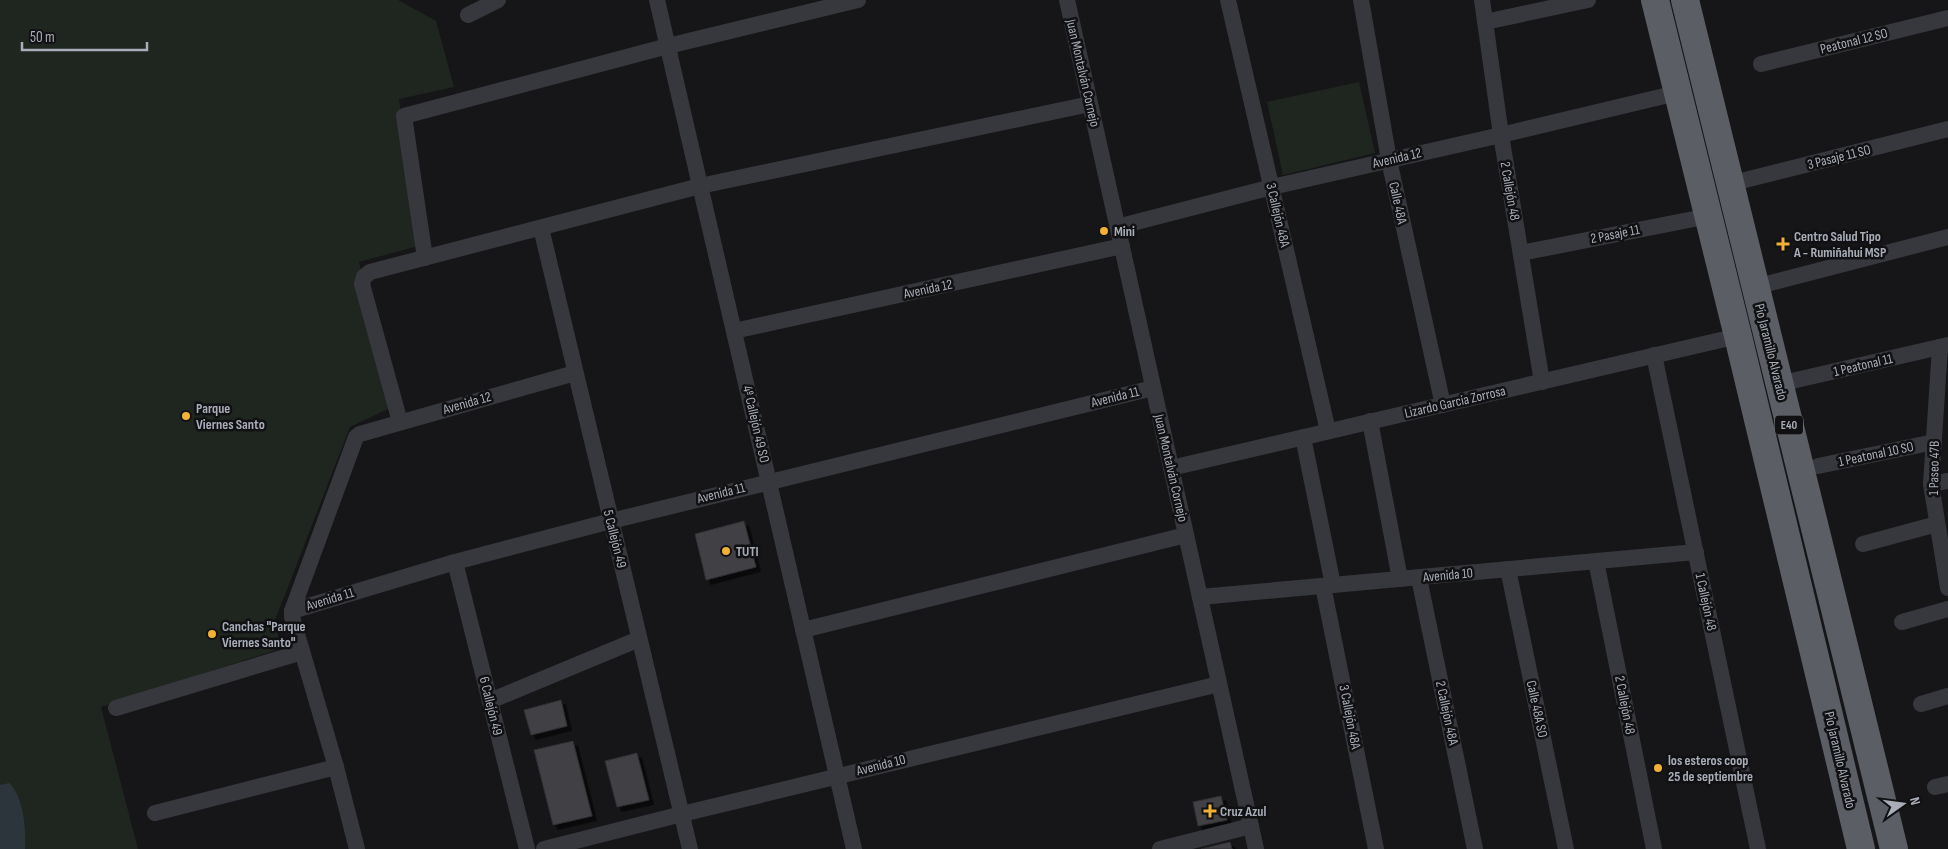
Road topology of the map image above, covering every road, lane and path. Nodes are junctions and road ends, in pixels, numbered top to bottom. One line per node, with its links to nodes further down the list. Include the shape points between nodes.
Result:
1 (498, 0): 12 (street)
2 (657, 0): 15 (street, 4º Callejón 49 SO)
3 (858, 0): 11 (street)
4 (1067, 0): 18 (street, Juan Montalván Cornejo)
5 (1228, 0): 24 (street, 3 Callejón 48A)
6 (1361, 0): 21 (street, Calle 48A)
7 (1482, 0): 14 (street, 2 Callejón 48)
8 (1588, 0): 14 (street)
9 (1654, 0): 17 (highway, Pío Jaramillo Alvarado / E40)
10 (1685, 0): 22 (highway, Pío Jaramillo Alvarado / E40)
11 (820, 4): 15 (street)
12 (468, 15)
13 (1948, 18): 16 (street, Peatonal 12 SO)
14 (1484, 22): 20 (street, 2 Callejón 48)
15 (668, 46): 23 (street, 4º Callejón 49 SO); 31 (street, via 404,116)
16 (1761, 64)
17 (1677, 93): 20 (street, Avenida 12); 25 (highway, Pío Jaramillo Alvarado / E40)
18 (1090, 104): 23 (street); 26 (street, Juan Montalván Cornejo)
19 (1948, 129): 22 (street, 3 Pasaje 11 SO)
20 (1500, 135): 21 (street, Avenida 12); 30 (street, 2 Callejón 48)
21 (1389, 160): 24 (street, Avenida 12); 41 (street, Calle 48A)
22 (1729, 184): 32 (highway, Pío Jaramillo Alvarado / E40)
23 (700, 186): 27 (street); 33 (street, 4º Callejón 49 SO)
24 (1272, 187): 26 (street, Avenida 12); 44 (street, 3 Callejón 48A)
25 (1709, 216): 30 (street, 2 Pasaje 11); 34 (highway, Pío Jaramillo Alvarado / E40)
26 (1117, 227): 29 (street, Juan Montalván Cornejo)
27 (540, 228): 31 (street); 37 (street, 5 Callejón 49)
28 (1948, 237): 32 (street)
29 (1122, 246): 33 (street, Avenida 12); 40 (street, Juan Montalván Cornejo)
30 (1521, 253): 38 (street, 2 Callejón 48)
31 (425, 258): 43 (street, via 370,272 362,284)
32 (1754, 287): 39 (highway, Pío Jaramillo Alvarado / E40)
33 (734, 331): 50 (street, 4º Callejón 49 SO)
34 (1738, 336): 36 (street, Lizardo García Zorrosa); 93 (highway, Pío Jaramillo Alvarado / E40)
35 (1944, 346): 39 (street, 1 Peatonal 11); 46 (street, 1 Paseo 47B)
36 (1654, 356): 38 (street, Lizardo García Zorrosa); 56 (street, 1 Callejón 48)
37 (575, 373): 43 (street, Avenida 12); 52 (street, 5 Callejón 49)
38 (1542, 382): 41 (street, Lizardo García Zorrosa)
39 (1779, 384): 94 (highway, Pío Jaramillo Alvarado / E40)
40 (1153, 388): 48 (street, Juan Montalván Cornejo); 50 (street, Avenida 11)
41 (1443, 405): 42 (street, Lizardo García Zorrosa)
42 (1370, 421): 44 (street, Lizardo García Zorrosa); 61 (street)
43 (400, 422): 66 (street, Avenida 12, via 360,434 354,443)
44 (1328, 431): 45 (street, Lizardo García Zorrosa)
45 (1303, 437): 48 (street, Lizardo García Zorrosa); 62 (street, 3 Callejón 48A)
46 (1934, 442): 47 (street, 1 Peatonal 10 SO); 51 (street, 1 Paseo 47B)
47 (1818, 466)
48 (1171, 468): 54 (street, Juan Montalván Cornejo)
49 (1948, 481): 51 (street)
50 (769, 482): 52 (street, Avenida 11); 68 (street, 4º Callejón 49 SO)
51 (1931, 484): 53 (street, 1 Paseo 47B)
52 (611, 521): 57 (street, Avenida 11); 69 (street, 5 Callejón 49)
53 (1937, 524): 55 (street); 63 (street, 1 Paseo 47B)
54 (1186, 535): 64 (street, Juan Montalván Cornejo); 68 (street)
55 (1863, 544)
56 (1696, 552): 58 (street, Avenida 10); 92 (street, 1 Callejón 48)
57 (455, 562): 66 (street, Avenida 11); 73 (street, 6 Callejón 49)
58 (1596, 562): 59 (street, Avenida 10); 91 (street, 2 Callejón 48)
59 (1508, 569): 60 (street, Avenida 10); 90 (street, Calle 48A SO)
60 (1419, 578): 61 (street, Avenida 10); 89 (street, 2 Callejón 48A)
61 (1400, 579): 62 (street, Avenida 10)
62 (1328, 586): 64 (street, Avenida 10); 88 (street, 3 Callejón 48A)
63 (1948, 588)
64 (1200, 597): 71 (street, Juan Montalván Cornejo)
65 (1948, 610): 67 (street)
66 (292, 611): 70 (street)
67 (1902, 622)
68 (803, 630): 77 (street, 4º Callejón 49 SO)
69 (640, 639): 73 (street); 79 (street, 5 Callejón 49)
70 (302, 652): 75 (street); 76 (street)
71 (1219, 684): 77 (street, Avenida 10); 80 (street, Juan Montalván Cornejo)
72 (1948, 696): 74 (street)
73 (490, 701): 82 (street, 6 Callejón 49)
74 (1921, 704)
75 (116, 708)
76 (336, 767): 78 (street); 81 (street)
77 (837, 776): 79 (street, Avenida 10); 85 (street, 4º Callejón 49 SO)
78 (155, 813)
79 (682, 814): 83 (street, Avenida 10); 84 (street, 5 Callejón 49)
80 (1251, 826): 86 (street); 87 (street, Juan Montalván Cornejo)
81 (357, 849)
82 (527, 849)
83 (544, 849)
84 (690, 849)
85 (854, 849)
86 (1160, 849)
87 (1256, 849)
88 (1376, 849)
89 (1475, 849)
90 (1566, 849)
91 (1654, 849)
92 (1758, 849)
93 (1861, 849)
94 (1894, 849)

